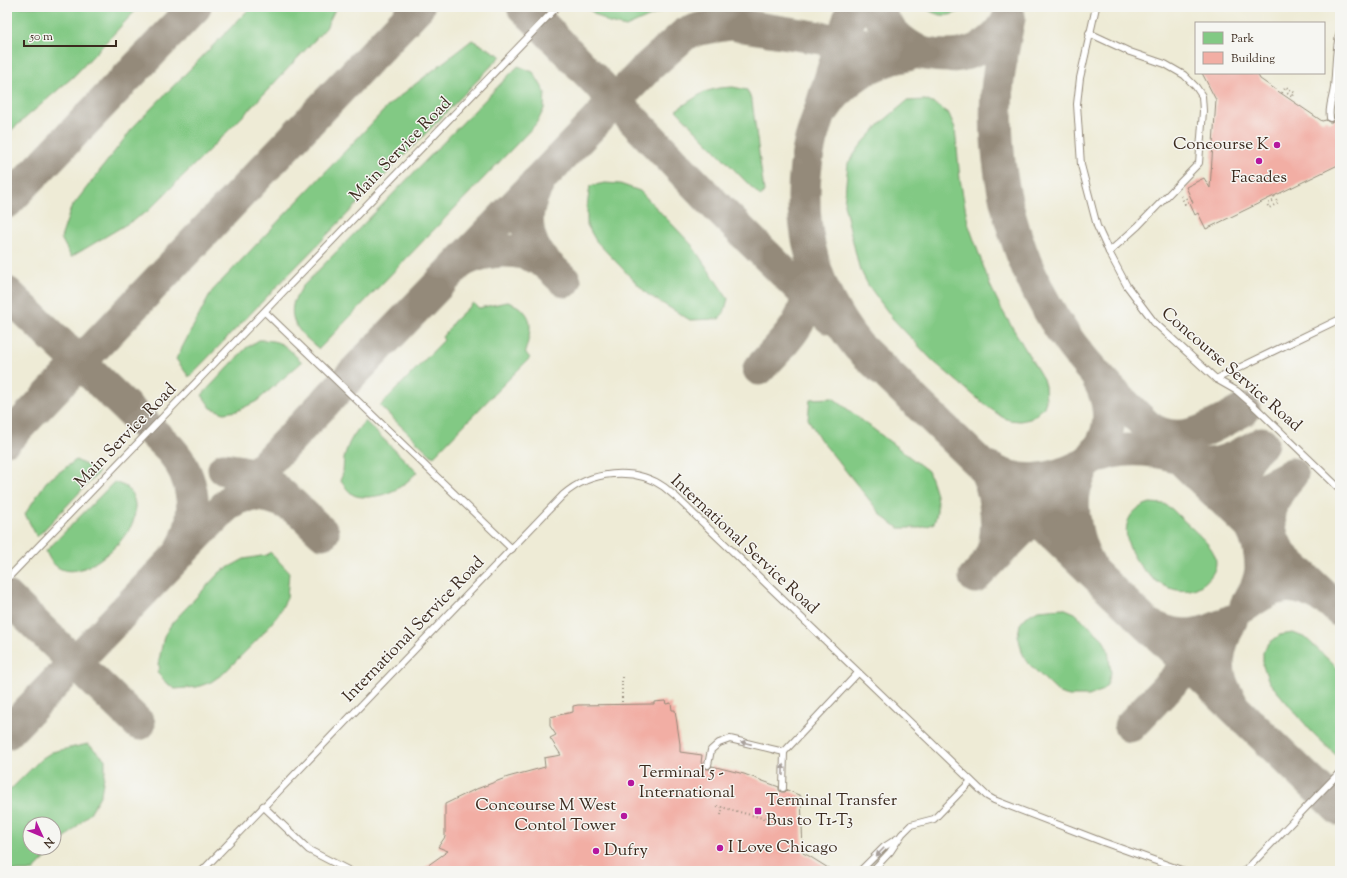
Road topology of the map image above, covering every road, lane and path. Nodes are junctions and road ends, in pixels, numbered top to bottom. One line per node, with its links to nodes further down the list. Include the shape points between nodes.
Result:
1 (558, 7): 13 (lane, Main Service Road)
2 (1096, 7): 4 (lane, Concourse Service Road)
3 (1340, 31): 7 (lane)
4 (1089, 33): 12 (lane, Concourse Service Road, via 1077,104 1081,165 1097,226); 12 (lane, via 1130,52 1165,64 1184,75 1202,96 1199,163)
5 (1287, 93): 6 (path, via 1292,97 1295,93 1286,87)
6 (1282, 94)
7 (1330, 118)
8 (1180, 195): 9 (path, via 1185,204 1188,202)
9 (1185, 196)
10 (1274, 196): 11 (path, via 1278,203 1269,208 1267,204)
11 (1273, 201)
12 (1109, 252): 15 (lane, Concourse Service Road, via 1127,286 1154,322)
13 (266, 312): 17 (lane); 18 (lane, Main Service Road)
14 (1340, 319): 15 (lane)
15 (1216, 379): 16 (lane, Concourse Service Road, via 1237,391 1253,405)
16 (1340, 489)
17 (512, 549): 19 (lane, International Service Road, via 571,488 600,476 640,476 664,486); 27 (lane, International Service Road)
18 (7, 580)
19 (858, 673): 22 (lane); 25 (lane, International Service Road)
20 (622, 677): 21 (path)
21 (622, 705)
22 (784, 752): 23 (lane, one-way to 23, via 730,739 719,743 711,750); 26 (lane, one-way to 22)
23 (708, 765)
24 (1340, 772): 38 (lane)
25 (971, 781): 32 (lane, via 934,819 911,825); 37 (lane, International Service Road, via 994,800)
26 (783, 788)
27 (264, 806): 33 (lane, International Service Road); 34 (lane, via 309,850)
28 (717, 806): 29 (path)
29 (723, 807): 30 (path, via 766,819); 31 (path)
30 (769, 811)
31 (720, 814)
32 (902, 834): 35 (lane, one-way to 35, via 884,847); 36 (lane, via 890,852)
33 (202, 871)
34 (350, 871)
35 (860, 871)
36 (872, 871)
37 (1184, 871)
38 (1245, 871)

